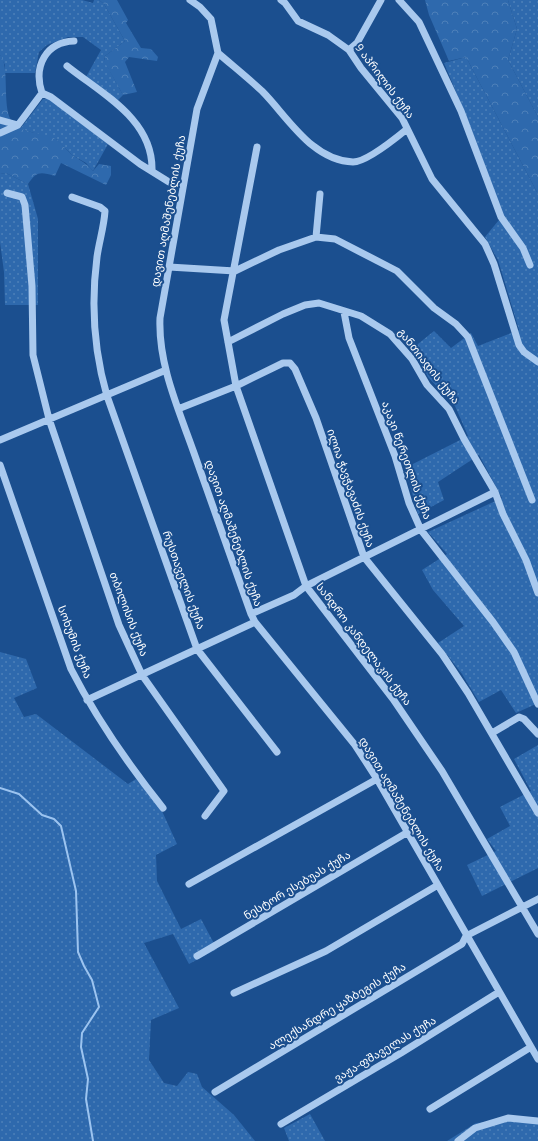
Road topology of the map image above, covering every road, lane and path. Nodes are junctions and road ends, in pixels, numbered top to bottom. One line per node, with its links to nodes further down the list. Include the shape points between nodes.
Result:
1 (190, 0): 7 (street, via 211,19)
2 (281, 0): 6 (street, 9 აპრილის ქუჩა, via 298,21 328,35)
3 (381, 0): 6 (street, via 358,43)
4 (399, 0): 21 (street, via 419,22 461,111 501,217 523,248)
5 (74, 42): 9 (street, via 63,42 44,56 40,67 39,84)
6 (349, 50): 12 (street, 9 აპრილის ქუჩა, via 402,118)
7 (218, 53): 12 (street, via 262,91 314,147 331,157 354,162 380,150); 16 (street, დავით აღმაშენებლის ქუჩა, via 197,109)
8 (67, 66): 15 (street, via 131,116 145,136)
9 (42, 93): 11 (street); 15 (street)
10 (0, 120): 11 (street)
11 (18, 125): 13 (street)
12 (407, 129): 26 (street, 9 აპრილის ქუჩა, via 432,180 485,244 494,264 519,344 524,352)
13 (0, 133)
14 (257, 147): 23 (street, სანდრო კანდელაკის ქუჩა)
15 (152, 170): 16 (street, via 169,182)
16 (183, 184): 22 (street, დავით აღმაშენებლის ქუჩა)
17 (7, 193): 31 (street, თბილისის ქუჩა, via 22,197 25,205 32,286 33,355)
18 (320, 194): 20 (street)
19 (72, 197): 29 (street, რუსთაველის ქუჩა, via 100,207 105,212 97,257 94,324 100,372)
20 (316, 237): 23 (street, via 279,250); 35 (street, via 335,240 397,271 468,337)
21 (530, 266)
22 (169, 267): 23 (street); 27 (street, დავით აღმაშენებლის ქუჩა, via 159,335)
23 (235, 271): 25 (street, სანდრო კანდელაკის ქუჩა, via 224,320)
24 (344, 312): 25 (street, განთიადის ქუჩა, via 319,303 305,305); 34 (street, განთიადის ქუჩა, via 361,316 390,334 408,354 427,385 449,409); 36 (street, აკაკი წერეთლის ქუჩა, via 349,338 396,456 409,503)
25 (228, 342): 28 (street, სანდრო კანდელაკის ქუჩა)
26 (538, 362)
27 (166, 370): 29 (street); 30 (street, დავით აღმაშენებლის ქუჩა)
28 (236, 386): 30 (street, ილია ჭავჭავაძის ქუჩა); 37 (street, ილია ჭავჭავაძის ქუჩა, via 283,363 290,363 295,369 316,418); 38 (street, სანდრო კანდელაკის ქუჩა)
29 (107, 396): 31 (street); 42 (street, რუსთაველის ქუჩა)
30 (178, 409): 40 (street, დავით აღმაშენებლის ქუჩა)
31 (49, 419): 32 (street); 43 (street, თბილისის ქუჩა, via 119,625)
32 (0, 440)
33 (0, 466): 44 (street, სოხუმის ქუჩა, via 71,669)
34 (495, 492): 36 (street); 39 (street, განთიადის ქუჩა)
35 (532, 500)
36 (421, 530): 37 (street); 45 (street, აკაკი წერეთლის ქუჩა, via 506,640)
37 (364, 557): 38 (street); 46 (street, ილია ჭავჭავაძის ქუჩა, via 442,654)
38 (306, 586): 40 (street, via 294,595); 57 (street, სანდრო კანდელაკის ქუჩა, via 402,712 442,771)
39 (538, 593)
40 (251, 614): 41 (street, დავით აღმაშენებლის ქუჩა)
41 (255, 622): 42 (street); 49 (street, დავით აღმაშენებლის ქუჩა, via 355,745)
42 (197, 648): 43 (street); 48 (street, რუსთაველის ქუჩა)
43 (142, 675): 44 (street); 52 (street, თბილისის ქუჩა, via 224,791)
44 (87, 700): 50 (street, სოხუმის ქუჩა, via 125,760)
45 (538, 704)
46 (492, 733): 47 (street, via 519,717); 51 (street, ილია ჭავჭავაძის ქუჩა)
47 (538, 734)
48 (277, 752)
49 (377, 779): 53 (street, დავით აღმაშენებლის ქუჩა); 54 (street)
50 (163, 808)
51 (538, 813)
52 (204, 816)
53 (408, 832): 55 (street, დავით აღმაშენებლის ქუჩა); 60 (street, ნესტორ ესებუას ქუჩა)
54 (189, 884)
55 (438, 885): 59 (street, დავით აღმაშენებლის ქუჩა); 62 (street, via 326,951)
56 (538, 899): 57 (street, ალექსანდრე ყაზბეგის ქუჩა)
57 (522, 907): 58 (street, სანდრო კანდელაკის ქუჩა); 59 (street, ალექსანდრე ყაზბეგის ქუჩა)
58 (538, 934)
59 (466, 936): 61 (street, დავით აღმაშენებლის ქუჩა); 65 (street, ალექსანდრე ყაზბეგის ქუჩა, via 462,944)
60 (197, 956)
61 (499, 992): 63 (street, დავით აღმაშენებლის ქუჩა); 68 (street, ვაჟა-ფშაველას ქუჩა)
62 (234, 993)
63 (531, 1047): 64 (street, დავით აღმაშენებლის ქუჩა); 66 (street)
64 (538, 1059)
65 (215, 1092)
66 (430, 1108)
67 (538, 1121): 69 (street, via 508,1118 475,1128)
68 (281, 1124)
69 (458, 1141)

